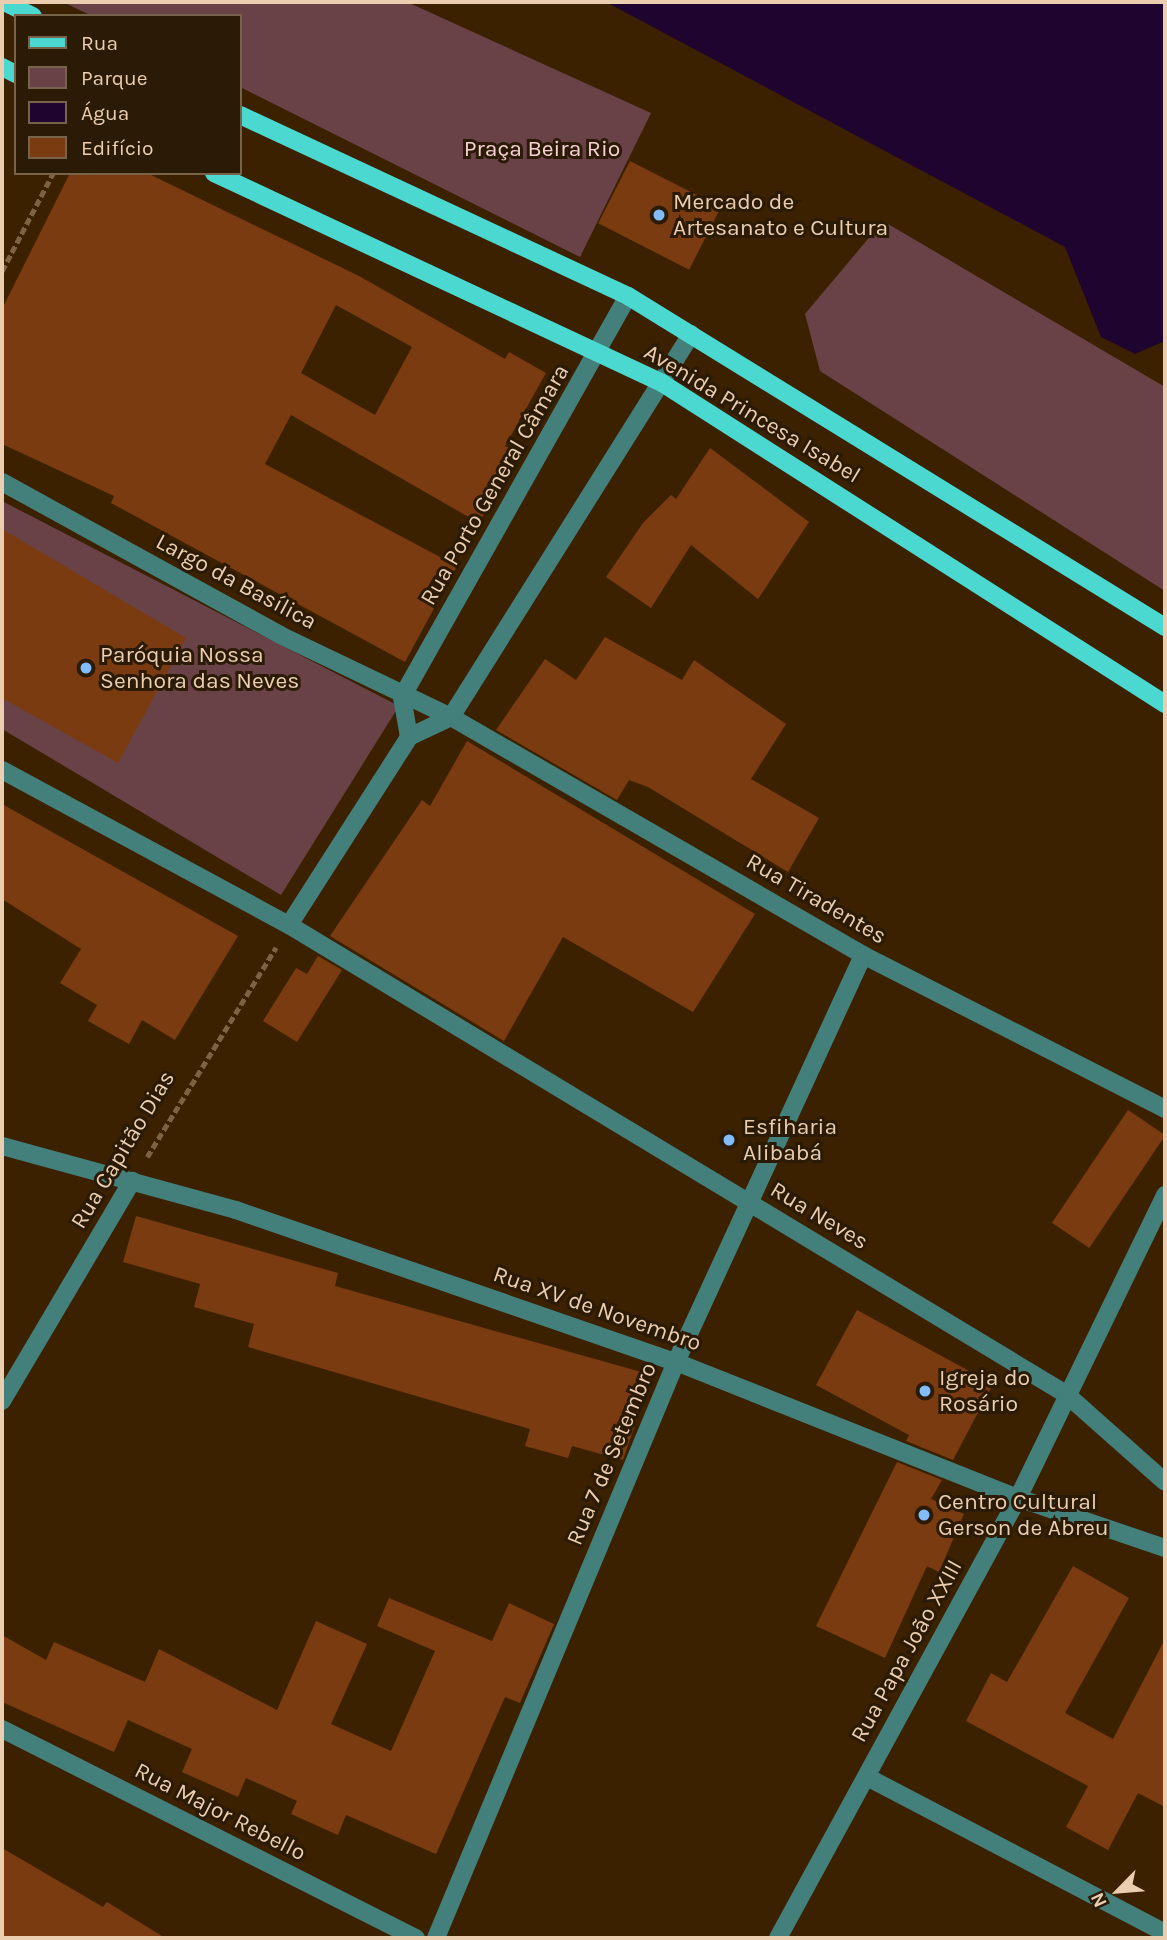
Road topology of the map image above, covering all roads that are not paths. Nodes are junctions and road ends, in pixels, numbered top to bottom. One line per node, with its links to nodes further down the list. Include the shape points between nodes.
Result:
1 (4, 2): 2 (main road)
2 (29, 14)
3 (242, 116): 5 (main road, Avenida Princesa Isabel)
4 (218, 175): 7 (main road, Avenida Princesa Isabel)
5 (628, 296): 6 (main road, Avenida Princesa Isabel); 7 (street, Rua Porto General Câmara)
6 (691, 334): 8 (street); 10 (main road, Avenida Princesa Isabel)
7 (600, 354): 8 (main road, Avenida Princesa Isabel); 11 (street, Rua Porto General Câmara)
8 (662, 383): 12 (main road, Avenida Princesa Isabel); 13 (street)
9 (2, 482): 11 (street, Largo da Basílica)
10 (1165, 627)
11 (401, 696): 13 (street, Largo da Basílica); 14 (street)
12 (1165, 704)
13 (451, 717): 14 (street); 17 (street, Rua Tiradentes)
14 (409, 737): 16 (street)
15 (2, 770): 16 (street)
16 (289, 925): 22 (street, Rua Neves)
17 (863, 955): 18 (street, Rua Tiradentes); 22 (street, Rua 7 de Setembro)
18 (1165, 1109)
19 (2, 1146): 20 (street, Rua XV de Novembro)
20 (132, 1181): 23 (street, Rua XV de Novembro, via 236,1210); 25 (street, Rua Capitão Dias)
21 (1165, 1195): 24 (street, Rua Papa João XXIII)
22 (752, 1204): 23 (street, Rua 7 de Setembro); 24 (street, Rua Neves)
23 (677, 1362): 27 (street, Rua XV de Novembro); 33 (street, Rua 7 de Setembro)
24 (1066, 1394): 26 (street, Rua Neves); 27 (street, Rua Papa João XXIII)
25 (2, 1401)
26 (1165, 1482)
27 (1018, 1498): 28 (street, Rua XV de Novembro); 30 (street, Rua Papa João XXIII)
28 (1165, 1548)
29 (2, 1729): 32 (street, Rua Major Rebello)
30 (867, 1777): 31 (street); 34 (street, Rua Papa João XXIII)
31 (1165, 1933)
32 (416, 1938)
33 (436, 1938)
34 (778, 1938)

